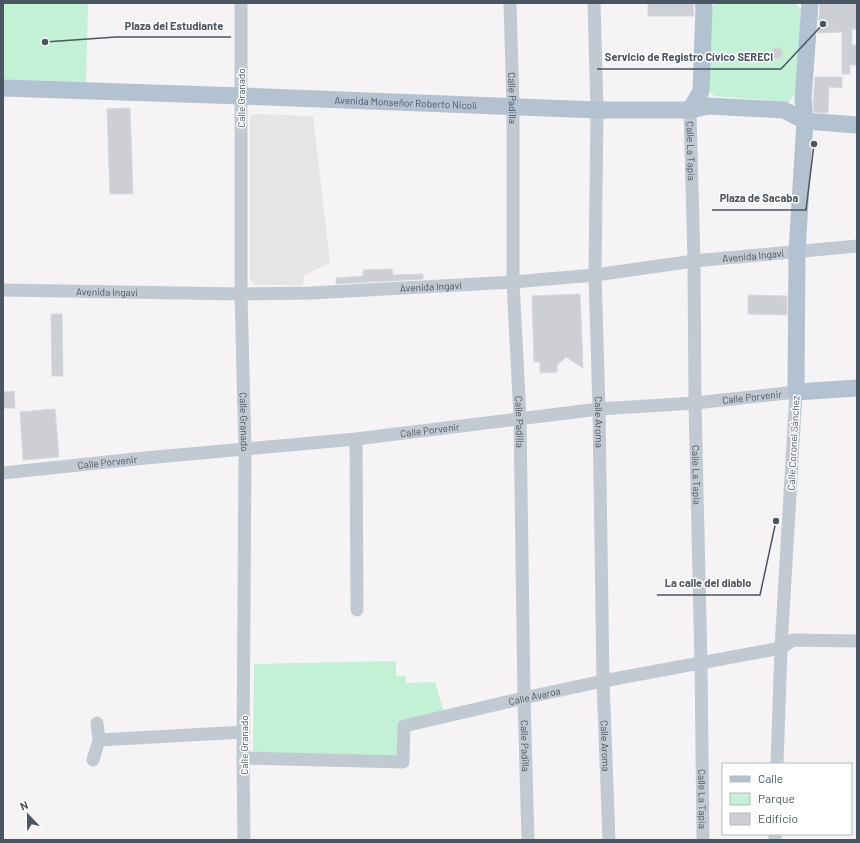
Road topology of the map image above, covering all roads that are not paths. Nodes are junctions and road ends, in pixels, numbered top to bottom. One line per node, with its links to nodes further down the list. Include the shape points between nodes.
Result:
1 (241, 3): 7 (street, Calle Granado)
2 (510, 3): 8 (street, Calle Padilla)
3 (594, 3): 9 (street, Calle Aroma)
4 (703, 3): 10 (main road, via 701,91)
5 (810, 3): 11 (main road, Calle Coronel Sánchez, via 802,100)
6 (3, 88): 7 (main road, Avenida Monseñor Roberto Nicoli)
7 (242, 96): 8 (main road, Avenida Monseñor Roberto Nicoli); 19 (street, Calle Granado)
8 (513, 106): 9 (main road, Avenida Monseñor Roberto Nicoli); 17 (street, Calle Padilla)
9 (597, 110): 10 (main road, Avenida Monseñor Roberto Nicoli); 16 (street, Calle Aroma)
10 (690, 110): 11 (main road, Avenida Monseñor Roberto Nicoli, via 708,106 784,110); 15 (street, Calle La Tapia)
11 (805, 121): 12 (main road); 14 (main road, Calle Coronel Sánchez)
12 (857, 125)
13 (857, 246): 14 (street, Avenida Ingavi)
14 (797, 252): 15 (street, Avenida Ingavi); 21 (main road, Calle Coronel Sánchez)
15 (694, 261): 16 (street, Avenida Ingavi); 22 (street, Calle La Tapia)
16 (595, 275): 17 (street, Avenida Ingavi); 23 (street, Calle Aroma)
17 (513, 282): 19 (street, Avenida Ingavi, via 311,293); 24 (street, Calle Padilla)
18 (3, 290): 19 (street, Avenida Ingavi)
19 (241, 294): 26 (street, Calle Granado)
20 (857, 388): 21 (main road, Calle Porvenir)
21 (796, 392): 22 (street, Calle Porvenir); 30 (street, Calle Coronel Sánchez)
22 (695, 403): 23 (street, Calle Porvenir); 31 (street, Calle La Tapia)
23 (599, 409): 24 (street, Calle Porvenir); 32 (street, Calle Aroma)
24 (520, 418): 25 (street, Calle Porvenir); 33 (street, Calle Padilla)
25 (356, 438): 26 (street, Calle Porvenir); 28 (street)
26 (245, 449): 27 (street, Calle Porvenir); 35 (street, Calle Granado)
27 (3, 473)
28 (357, 610)
29 (857, 641): 30 (street, Calle Avaroa, via 793,640)
30 (781, 648): 31 (street, Calle Avaroa); 39 (street, Calle Coronel Sánchez)
31 (701, 663): 32 (street, Calle Avaroa); 43 (street, Calle La Tapia)
32 (603, 681): 33 (street, Calle Avaroa); 42 (street, Calle Aroma)
33 (524, 698): 37 (street, Calle Avaroa, via 404,726 403,762); 41 (street, Calle Padilla)
34 (96, 722): 36 (street)
35 (244, 732): 36 (street); 37 (street, Calle Granado)
36 (99, 740): 38 (street)
37 (243, 758): 40 (street, Calle Granado)
38 (93, 760)
39 (777, 763)
40 (244, 840)
41 (528, 840)
42 (609, 840)
43 (703, 840)

